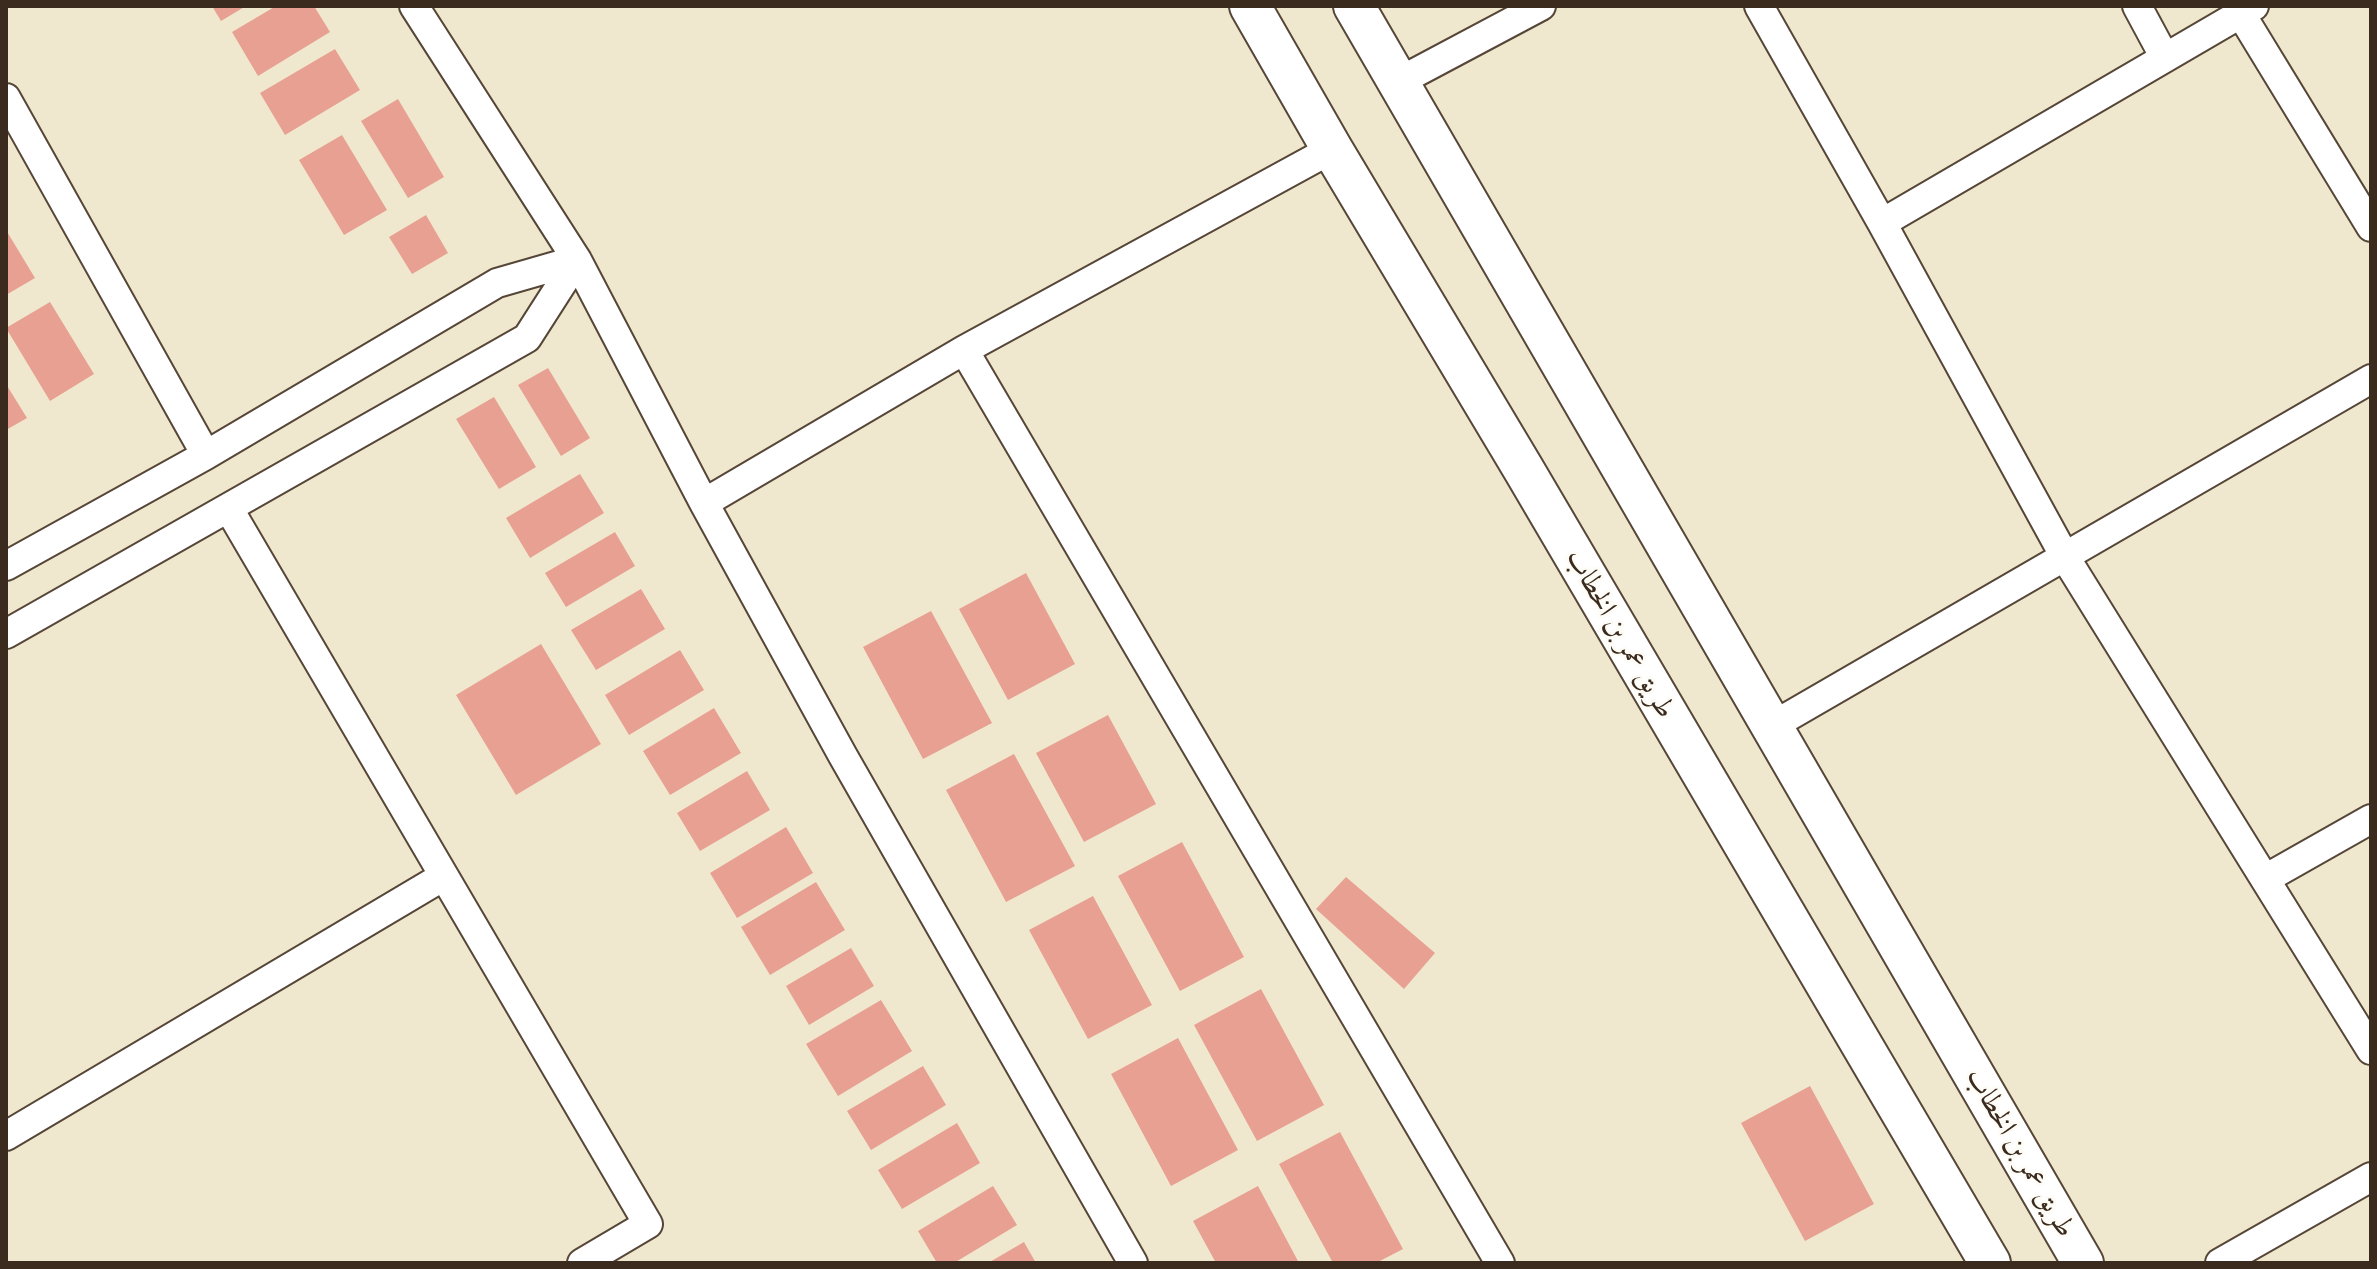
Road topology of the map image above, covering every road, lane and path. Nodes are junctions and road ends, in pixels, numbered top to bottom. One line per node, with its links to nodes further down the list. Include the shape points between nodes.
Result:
1 (414, 6): 14 (street)
2 (1250, 6): 11 (main road, طريق عمر بن الخطاب)
3 (1354, 6): 9 (main road, طريق عمر بن الخطاب)
4 (1541, 6): 9 (street)
5 (1759, 6): 12 (street)
6 (2137, 6): 8 (street)
7 (2248, 10): 8 (street); 13 (street)
8 (2165, 58): 12 (street)
9 (1398, 82): 23 (main road, طريق عمر بن الخطاب)
10 (6, 99): 17 (street)
11 (1332, 149): 15 (street); 33 (main road, طريق عمر بن الخطاب)
12 (1882, 223): 20 (street)
13 (2371, 227)
14 (577, 260): 17 (street, via 497,283); 18 (street); 19 (street, via 527,338)
15 (964, 350): 18 (street); 32 (street)
16 (2371, 379): 20 (street)
17 (206, 455): 21 (street)
18 (704, 503): 31 (street)
19 (229, 509): 22 (street); 25 (street)
20 (2065, 557): 23 (street); 26 (street)
21 (6, 566)
22 (6, 634)
23 (1772, 726): 34 (main road, طريق عمر بن الخطاب)
24 (2371, 819): 26 (street)
25 (444, 876): 28 (street); 30 (street, via 648,1224)
26 (2265, 879): 27 (street)
27 (2371, 1050)
28 (6, 1136)
29 (2371, 1177): 35 (street)
30 (582, 1263)
31 (1133, 1263)
32 (1500, 1263)
33 (1990, 1263)
34 (2083, 1263)
35 (2220, 1263)

